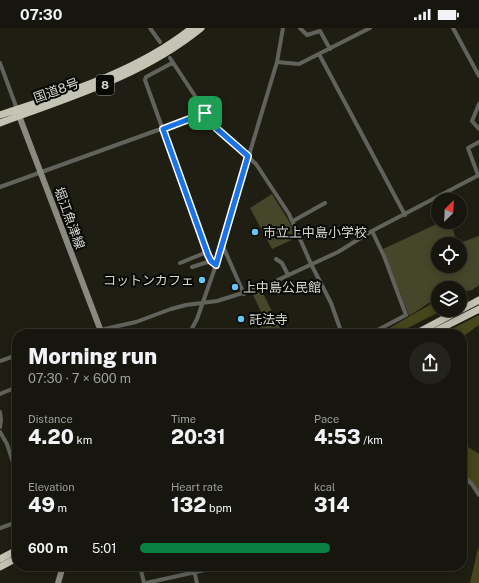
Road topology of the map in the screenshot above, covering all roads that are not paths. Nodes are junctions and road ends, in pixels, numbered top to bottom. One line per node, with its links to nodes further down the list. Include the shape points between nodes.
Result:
1 (150, 28): 8 (street)
2 (192, 28): 17 (highway, 国道8号 / 8, via 131,66)
3 (201, 28): 17 (highway, 国道8号 / 8, via 177,47 144,67 96,89)
4 (283, 28): 12 (street)
5 (300, 28): 9 (street, via 307,35 320,31)
6 (370, 28): 9 (street)
7 (453, 28): 15 (street)
8 (160, 42)
9 (330, 49): 10 (street)
10 (319, 54): 12 (street, via 299,64); 29 (street)
11 (170, 58): 14 (street)
12 (277, 62): 24 (street)
13 (0, 63): 17 (street)
14 (172, 63): 18 (street); 21 (street, via 146,77 145,80)
15 (479, 76)
16 (479, 104): 22 (street, via 472,121)
17 (18, 113): 19 (highway, 国道8号 / 8); 20 (highway, 国道8号 / 8); 25 (main road, 堀江魚津線)
18 (205, 113): 21 (street); 24 (street, via 216,128)
19 (0, 116)
20 (0, 123)
21 (163, 129): 25 (street); 33 (street)
22 (479, 130)
23 (479, 142): 26 (street, via 468,148)
24 (248, 156): 30 (street, via 263,172); 32 (street)
25 (41, 172): 27 (street); 45 (main road, 堀江魚津線)
26 (479, 175): 29 (street)
27 (0, 187)
28 (325, 203): 30 (street)
29 (405, 215): 31 (street)
30 (293, 220): 37 (street)
31 (372, 231): 37 (street, via 338,252); 49 (street, via 406,315)
32 (222, 244): 38 (street); 41 (street)
33 (207, 252): 35 (street); 36 (street)
34 (276, 259): 40 (street, via 282,263)
35 (211, 261): 38 (street); 39 (street)
36 (180, 263)
37 (311, 264): 40 (street); 48 (street, via 331,303)
38 (216, 265): 43 (street)
39 (192, 267)
40 (288, 275): 41 (street)
41 (244, 294): 43 (street)
42 (479, 300): 50 (highway)
43 (203, 303): 46 (street, via 178,306); 47 (street)
44 (479, 309): 51 (highway)
45 (100, 329)
46 (112, 329)
47 (191, 329)
48 (340, 329)
49 (379, 329)
50 (424, 329)
51 (440, 329)
52 (12, 357): 53 (street)
53 (0, 362)
54 (12, 390): 55 (street)
55 (0, 394)
56 (0, 412): 57 (street)
57 (0, 428)
58 (0, 432): 59 (street)
59 (12, 461)
60 (467, 480): 61 (street)
61 (479, 495)
62 (12, 524): 63 (street)
63 (0, 528)
64 (12, 553): 65 (highway)
65 (0, 559)
66 (12, 561): 67 (highway)
67 (0, 567)
68 (62, 571): 71 (main road)
69 (141, 571): 72 (street)
70 (194, 571): 72 (street); 73 (street)
71 (58, 583)
72 (145, 583)
73 (197, 583)

